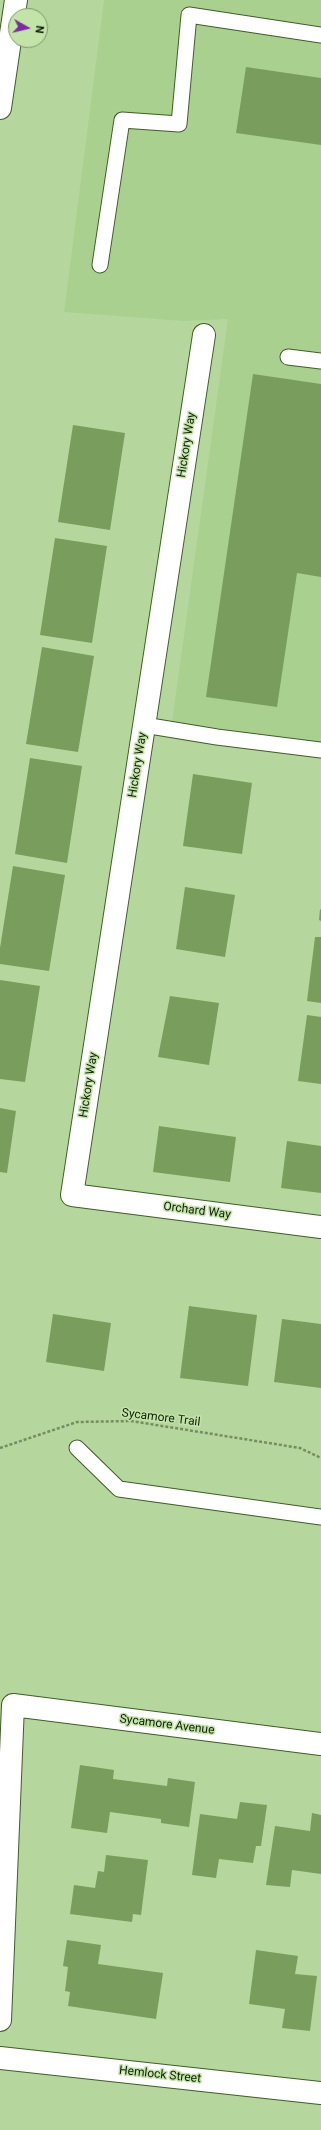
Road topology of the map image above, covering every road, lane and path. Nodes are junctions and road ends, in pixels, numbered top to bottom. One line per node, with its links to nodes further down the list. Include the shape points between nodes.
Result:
1 (16, 0): 3 (main road)
2 (321, 35): 4 (lane, via 189,15 179,124 122,120)
3 (0, 108)
4 (100, 265)
5 (204, 335): 8 (main road, Hickory Way)
6 (288, 357): 7 (lane)
7 (321, 361)
8 (144, 725): 9 (lane); 10 (main road, Hickory Way)
9 (321, 750)
10 (72, 1195): 11 (main road, Orchard Way)
11 (321, 1227)
12 (0, 1448): 14 (path, Sycamore Trail, via 77,1422 131,1421 300,1448)
13 (77, 1448): 15 (lane, via 119,1489)
14 (321, 1458)
15 (321, 1517)
16 (321, 1744): 17 (main road, Sycamore Avenue, via 12,1705)
17 (0, 2020)
18 (0, 2058): 19 (main road, Hemlock Street)
19 (321, 2093)

